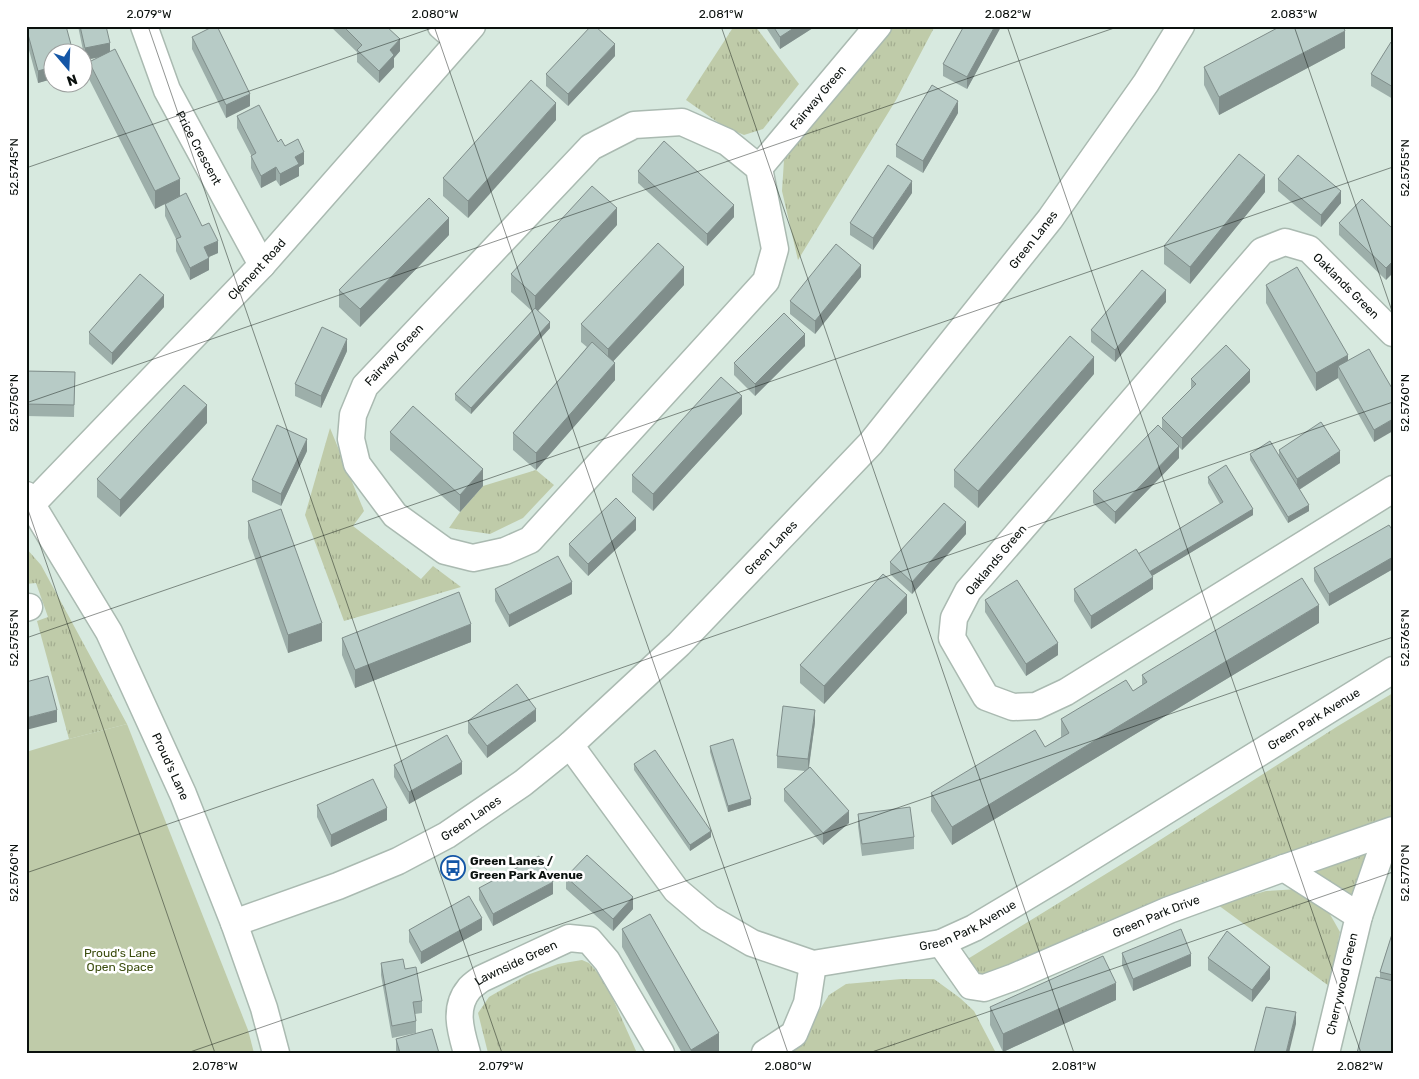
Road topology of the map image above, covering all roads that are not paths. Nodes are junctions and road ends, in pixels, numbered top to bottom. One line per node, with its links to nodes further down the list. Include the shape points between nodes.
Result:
1 (144, 26): 6 (street, Price Crescent, via 167,90)
2 (878, 26): 5 (street, Fairway Green)
3 (1181, 26): 11 (street, Green Lanes, via 1146,83 1050,218 871,443 679,644)
4 (457, 31): 6 (street, Clement Road)
5 (759, 168): 5 (street, Fairway Green, via 775,249 766,281 530,540 505,551 473,558 445,551 395,515 357,464 351,439 353,415 364,386 591,146 634,125 682,122 727,142)
6 (262, 265): 9 (street, Clement Road)
7 (1391, 328): 8 (street, Oaklands Green, via 1309,249 1285,242 1262,251 968,591 954,618 952,638 986,697 1013,707 1036,706 1066,692)
8 (1393, 489)
9 (29, 500): 16 (street, Proud's Lane, via 109,632 183,794)
10 (1393, 670): 17 (street, Green Park Avenue, via 1064,874 974,928)
11 (570, 745): 16 (street, Green Lanes, via 523,783 447,835 338,886); 18 (street, Green Park Avenue, via 676,890 709,918 752,943)
12 (1393, 830): 14 (street, Green Park Drive)
13 (1393, 841): 15 (street, Cherrywood Green, via 1380,855)
14 (1284, 868): 15 (street, Cherrywood Green); 17 (street, Green Park Drive, via 1169,910 984,988 970,986)
15 (1359, 916): 23 (street, Cherrywood Green)
16 (234, 923): 19 (street, Proud's Lane)
17 (941, 943): 18 (street, Green Park Avenue)
18 (814, 964): 22 (street, via 807,1003 794,1034)
19 (276, 1053)
20 (467, 1053): 21 (street, Lawnside Green, via 459,1025 460,1005 468,989 481,979 569,938 589,940 607,961)
21 (660, 1053)
22 (765, 1053)
23 (1326, 1053)

